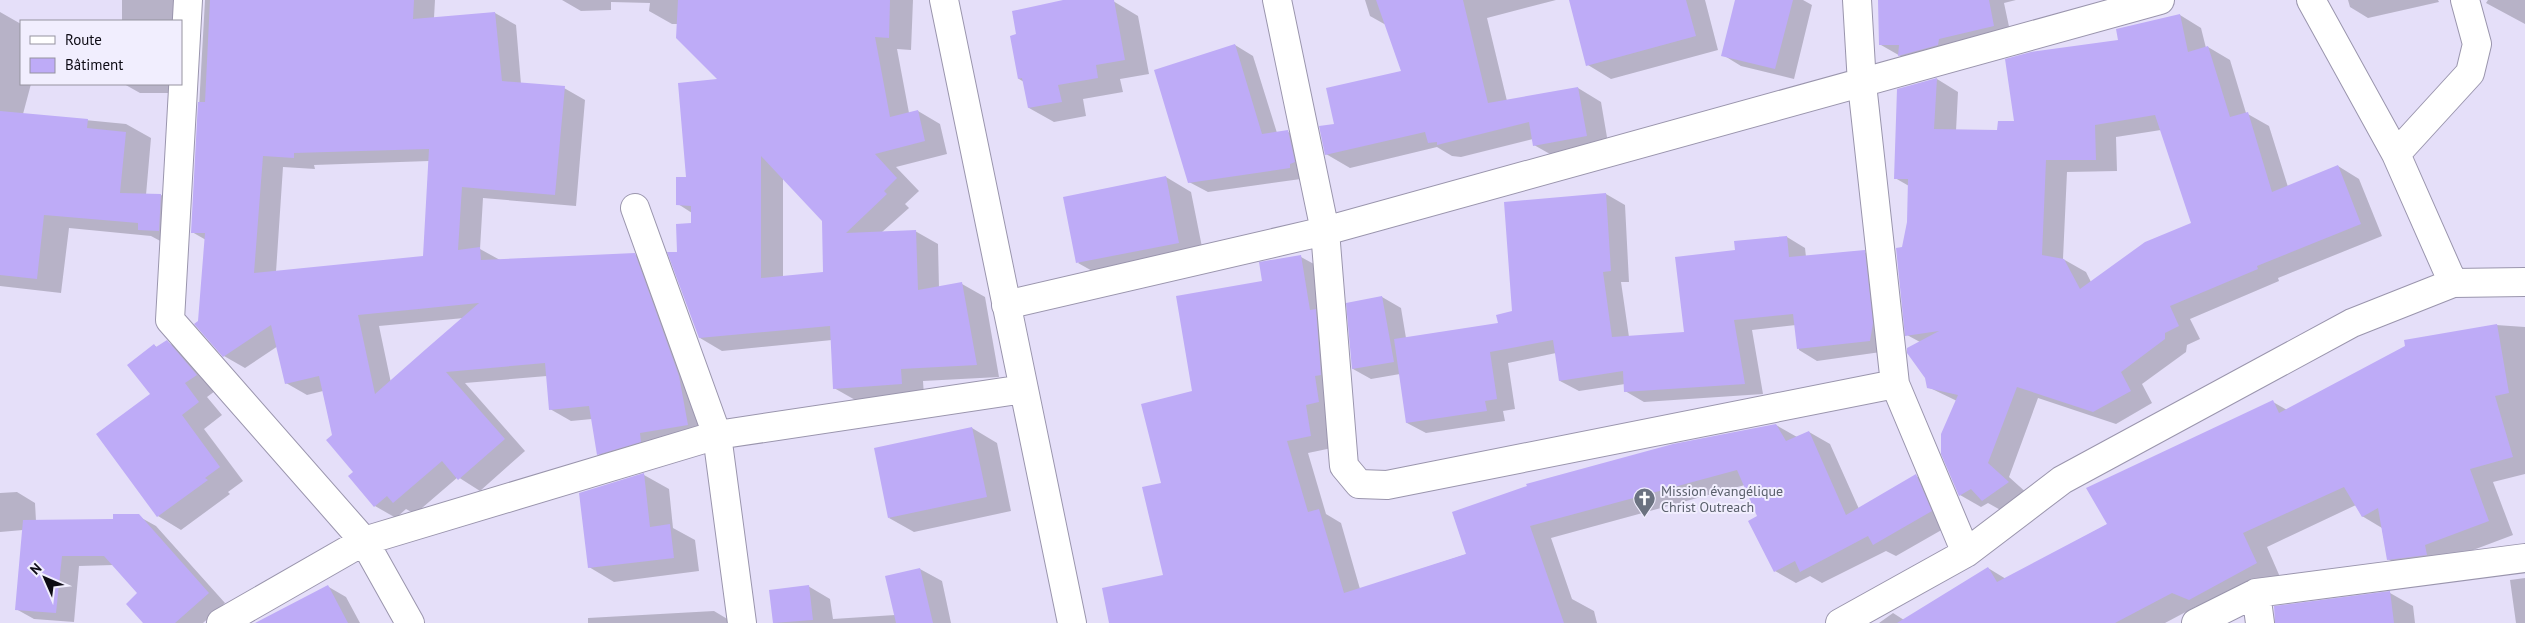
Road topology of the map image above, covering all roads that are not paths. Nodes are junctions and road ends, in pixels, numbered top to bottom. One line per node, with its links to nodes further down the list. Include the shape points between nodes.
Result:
1 (188, 0): 18 (street, via 170,320)
2 (944, 0): 14 (street)
3 (1278, 0): 11 (street)
4 (1857, 0): 8 (street)
5 (2160, 0): 8 (street)
6 (2311, 0): 9 (street)
7 (2465, 0): 9 (street, via 2477,44 2470,73)
8 (1862, 84): 11 (street); 15 (street)
9 (2396, 154): 13 (street)
10 (635, 208): 17 (street)
11 (1325, 231): 14 (street); 15 (street, via 1344,466 1359,484 1387,485)
12 (2525, 282): 13 (street)
13 (2453, 283): 19 (street, via 2352,323 2062,480)
14 (1006, 305): 16 (street)
15 (1895, 384): 19 (street)
16 (1024, 389): 17 (street); 25 (street)
17 (717, 435): 18 (street); 24 (street)
18 (364, 541): 22 (street); 23 (street)
19 (1966, 553): 26 (street)
20 (2525, 558): 21 (street)
21 (2256, 593): 27 (street); 28 (street)
22 (221, 623)
23 (410, 623)
24 (742, 623)
25 (1072, 623)
26 (1840, 623)
27 (2196, 623)
28 (2260, 623)

